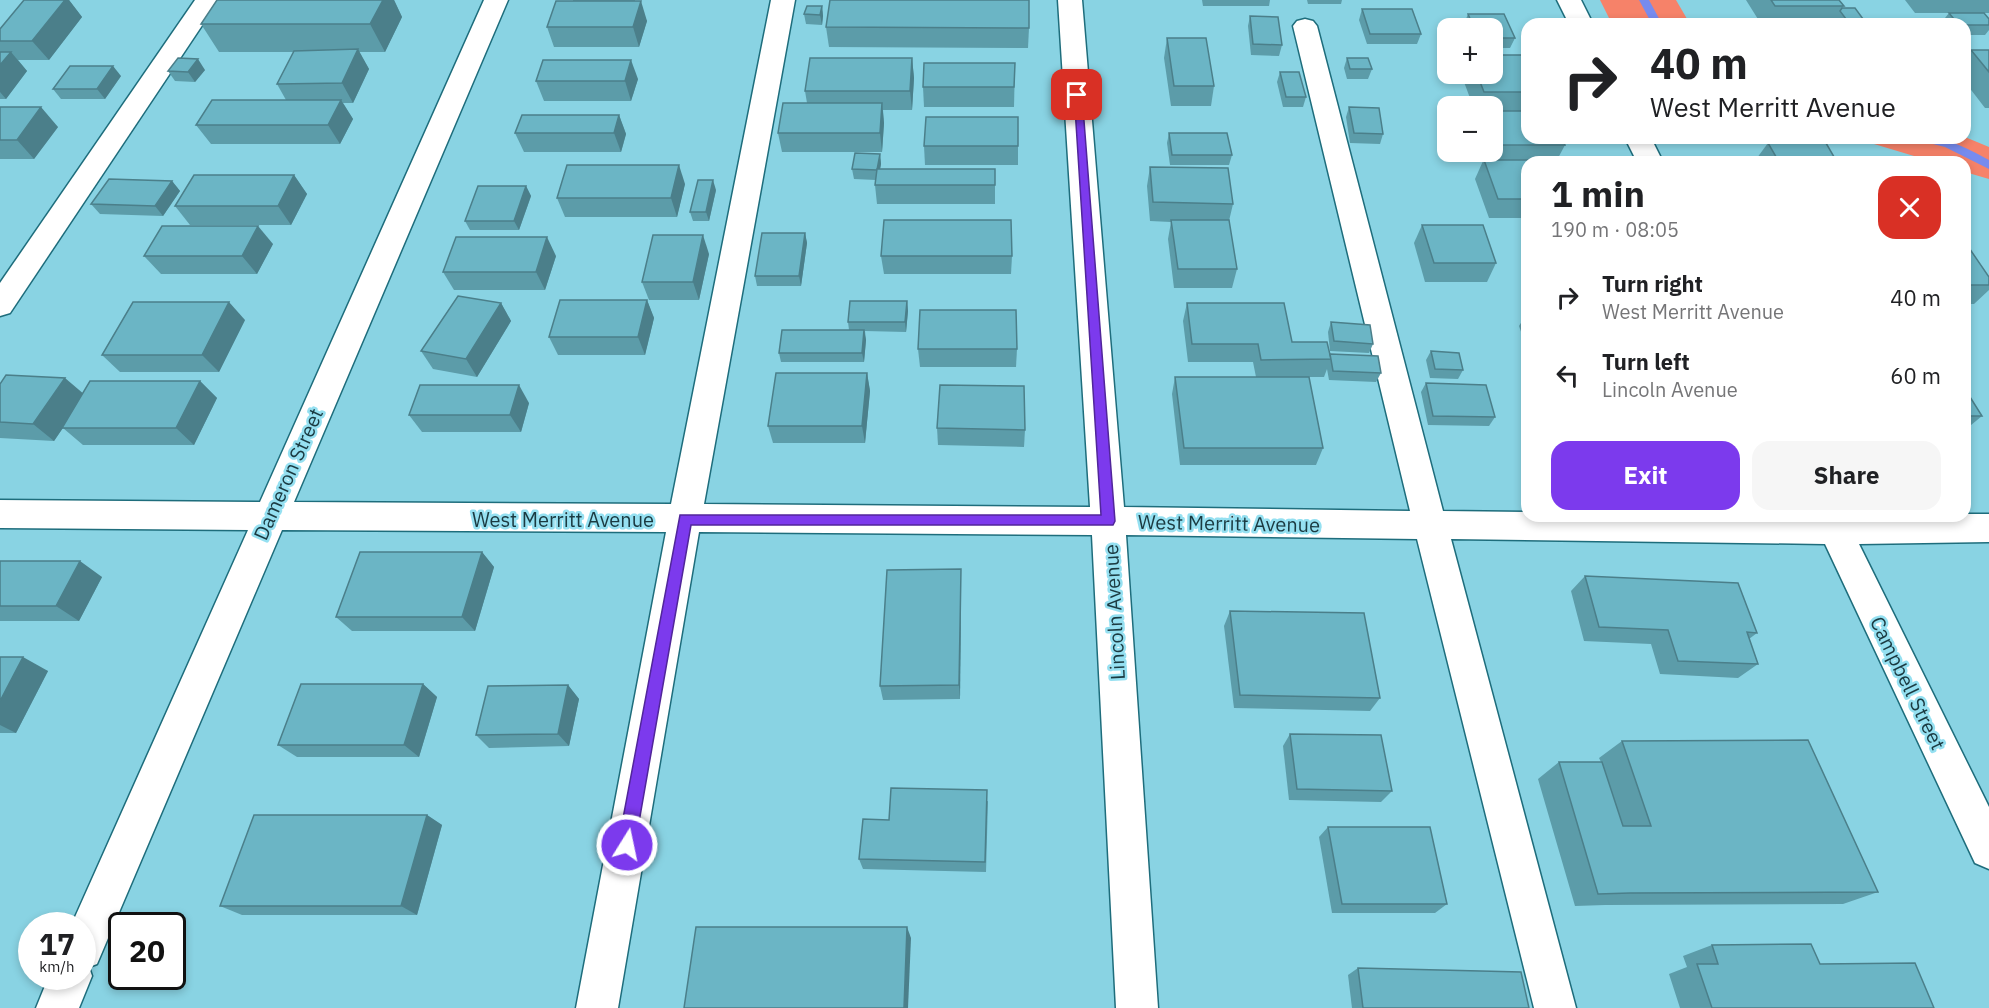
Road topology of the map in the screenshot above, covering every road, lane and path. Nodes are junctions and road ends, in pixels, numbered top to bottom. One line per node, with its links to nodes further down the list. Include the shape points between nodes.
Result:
1 (207, 0): 8 (street)
2 (496, 0): 10 (street, Dameron Street)
3 (783, 0): 11 (street)
4 (1070, 0): 12 (street, Lincoln Avenue)
5 (1569, 0): 6 (street)
6 (1578, 18)
7 (1305, 26): 14 (street)
8 (0, 305)
9 (0, 514): 10 (street, West Merritt Avenue)
10 (270, 517): 11 (street, West Merritt Avenue); 17 (street, Dameron Street)
11 (685, 519): 12 (street, West Merritt Avenue); 20 (street)
12 (1108, 521): 14 (street, West Merritt Avenue); 21 (street, Lincoln Avenue)
13 (1831, 523): 14 (street, West Merritt Avenue); 15 (street, West Merritt Avenue); 16 (street, Campbell Street)
14 (1430, 525): 22 (street)
15 (1989, 528)
16 (1989, 849)
17 (96, 918)
18 (65, 990): 19 (street)
19 (57, 1008)
20 (597, 1008)
21 (1137, 1008)
22 (1555, 1008)

